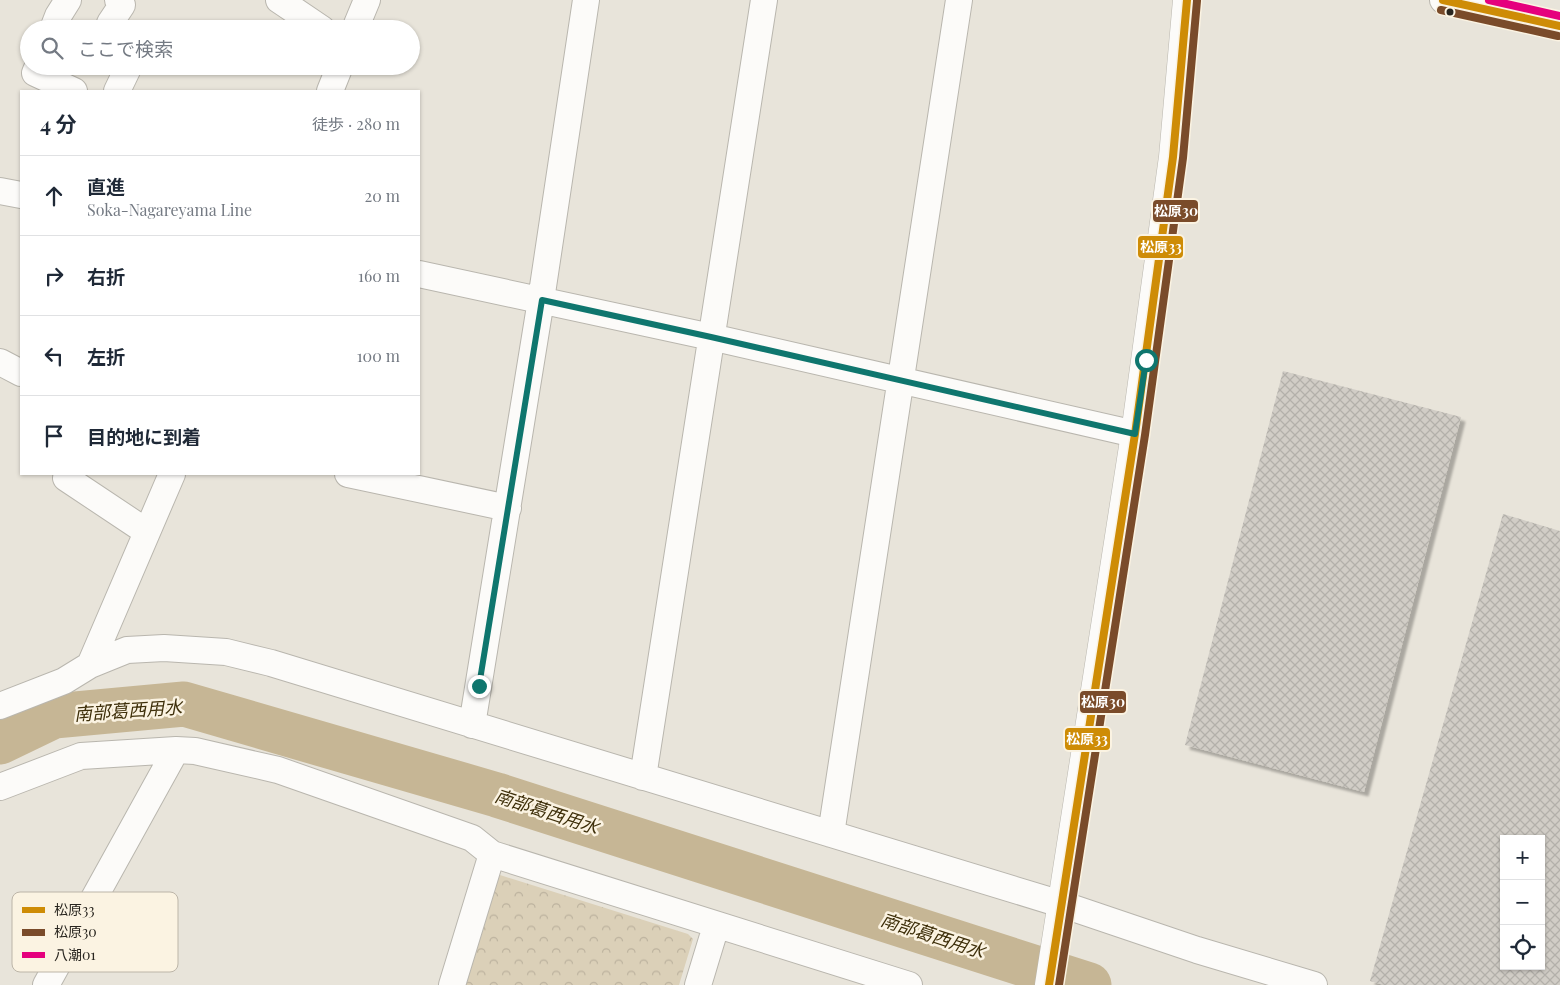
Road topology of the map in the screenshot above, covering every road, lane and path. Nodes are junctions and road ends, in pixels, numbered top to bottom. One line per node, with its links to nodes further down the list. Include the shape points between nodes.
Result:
1 (68, 0): 10 (street)
2 (118, 0): 11 (street, via 122,5)
3 (279, 0): 12 (street)
4 (367, 0): 13 (street)
5 (586, 0): 24 (street)
6 (764, 0): 25 (street)
7 (958, 0): 28 (street)
8 (1187, 0): 29 (main road, via 1173,157)
9 (1444, 0): 14 (street)
10 (56, 20)
11 (112, 20)
12 (309, 20)
13 (359, 20)
14 (1560, 26)
15 (39, 75): 18 (street)
16 (125, 75): 19 (street)
17 (336, 75): 20 (street)
18 (72, 90)
19 (117, 90)
20 (330, 90)
21 (0, 191): 22 (street)
22 (20, 195)
23 (420, 274): 24 (street)
24 (542, 300): 25 (street); 33 (street)
25 (711, 337): 28 (street); 39 (street)
26 (0, 362): 27 (street)
27 (20, 372)
28 (900, 381): 29 (street); 41 (street)
29 (1135, 434): 44 (main road)
30 (68, 475): 34 (street, via 66,478)
31 (172, 475): 34 (street)
32 (353, 475): 33 (street)
33 (508, 508): 37 (street)
34 (147, 532): 35 (street)
35 (90, 665): 36 (street, via 64,681); 37 (street, via 127,650 164,648 226,652)
36 (0, 706)
37 (472, 725): 39 (street)
38 (176, 750): 40 (street, via 81,756); 42 (street, via 195,751 278,770 472,838); 43 (street)
39 (643, 777): 41 (street)
40 (0, 787)
41 (831, 834): 44 (street)
42 (492, 854): 45 (street); 48 (street)
43 (97, 892)
44 (1060, 911): 51 (main road); 52 (street)
45 (716, 926): 49 (street); 50 (street)
46 (53, 972): 47 (street)
47 (46, 985)
48 (452, 985)
49 (698, 985)
50 (909, 985)
51 (1049, 985)
52 (1314, 985)

